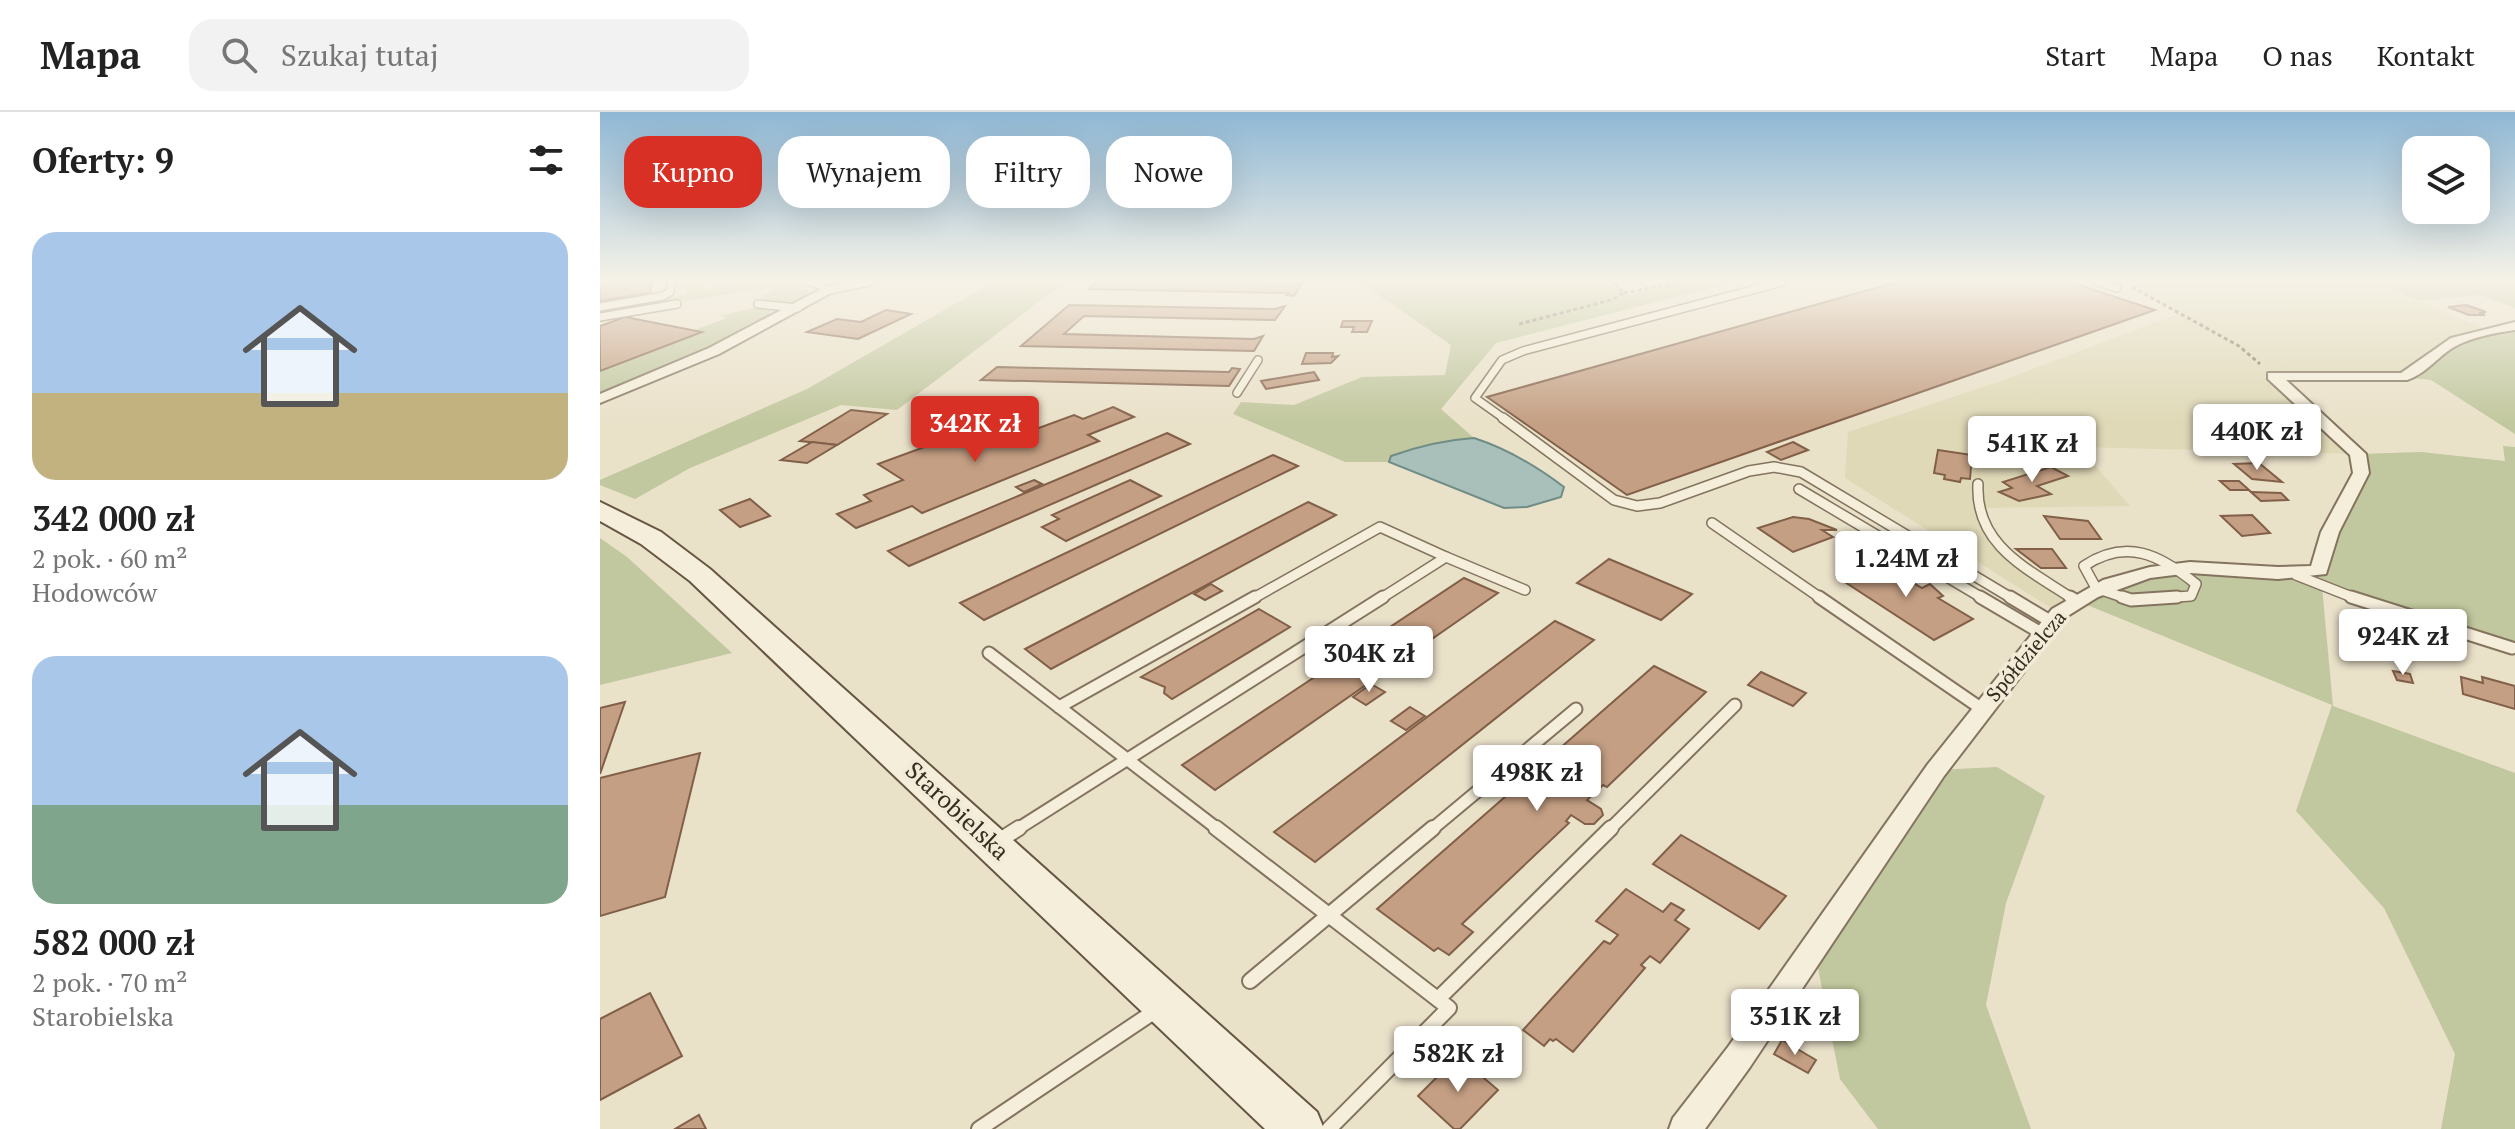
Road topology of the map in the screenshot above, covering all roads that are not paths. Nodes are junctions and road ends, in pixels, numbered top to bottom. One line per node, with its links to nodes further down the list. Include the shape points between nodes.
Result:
1 (756, 329): 6 (street)
2 (1604, 329): 15 (lane, via 1502,360 1475,398 1614,500 1637,506 1749,471 1774,467 1801,472)
3 (2497, 329): 12 (street, via 2446,346 2417,373 2402,377 2273,376 2358,454 2361,473 2330,532 2319,570)
4 (1258, 360): 5 (lane)
5 (1237, 393)
6 (600, 399)
7 (1978, 484): 14 (lane, via 1977,508 1995,541)
8 (1799, 489): 15 (lane)
9 (600, 510): 23 (street, Starobielska, via 651,538 700,575)
10 (1712, 523): 21 (lane)
11 (1446, 557): 13 (lane); 19 (lane, via 1380,527); 22 (lane)
12 (2296, 575): 14 (street, Spółdzielcza, via 2204,567 2117,579); 16 (lane)
13 (1525, 590)
14 (2075, 600): 15 (street, Spółdzielcza)
15 (2045, 627): 21 (street, Spółdzielcza)
16 (2512, 648)
17 (989, 653): 19 (lane)
18 (1735, 705): 26 (lane)
19 (1059, 707): 22 (lane)
20 (1576, 709): 24 (lane)
21 (1982, 709): 31 (street, Spółdzielcza)
22 (1127, 758): 23 (lane); 24 (lane)
23 (993, 844): 27 (street, Starobielska)
24 (1331, 917): 25 (lane); 26 (lane)
25 (1250, 981)
26 (1438, 999): 30 (lane, via 1449,1008)
27 (1166, 1004): 28 (lane); 29 (street, Starobielska)
28 (979, 1129)
29 (1300, 1129)
30 (1329, 1129)
31 (1685, 1129)

